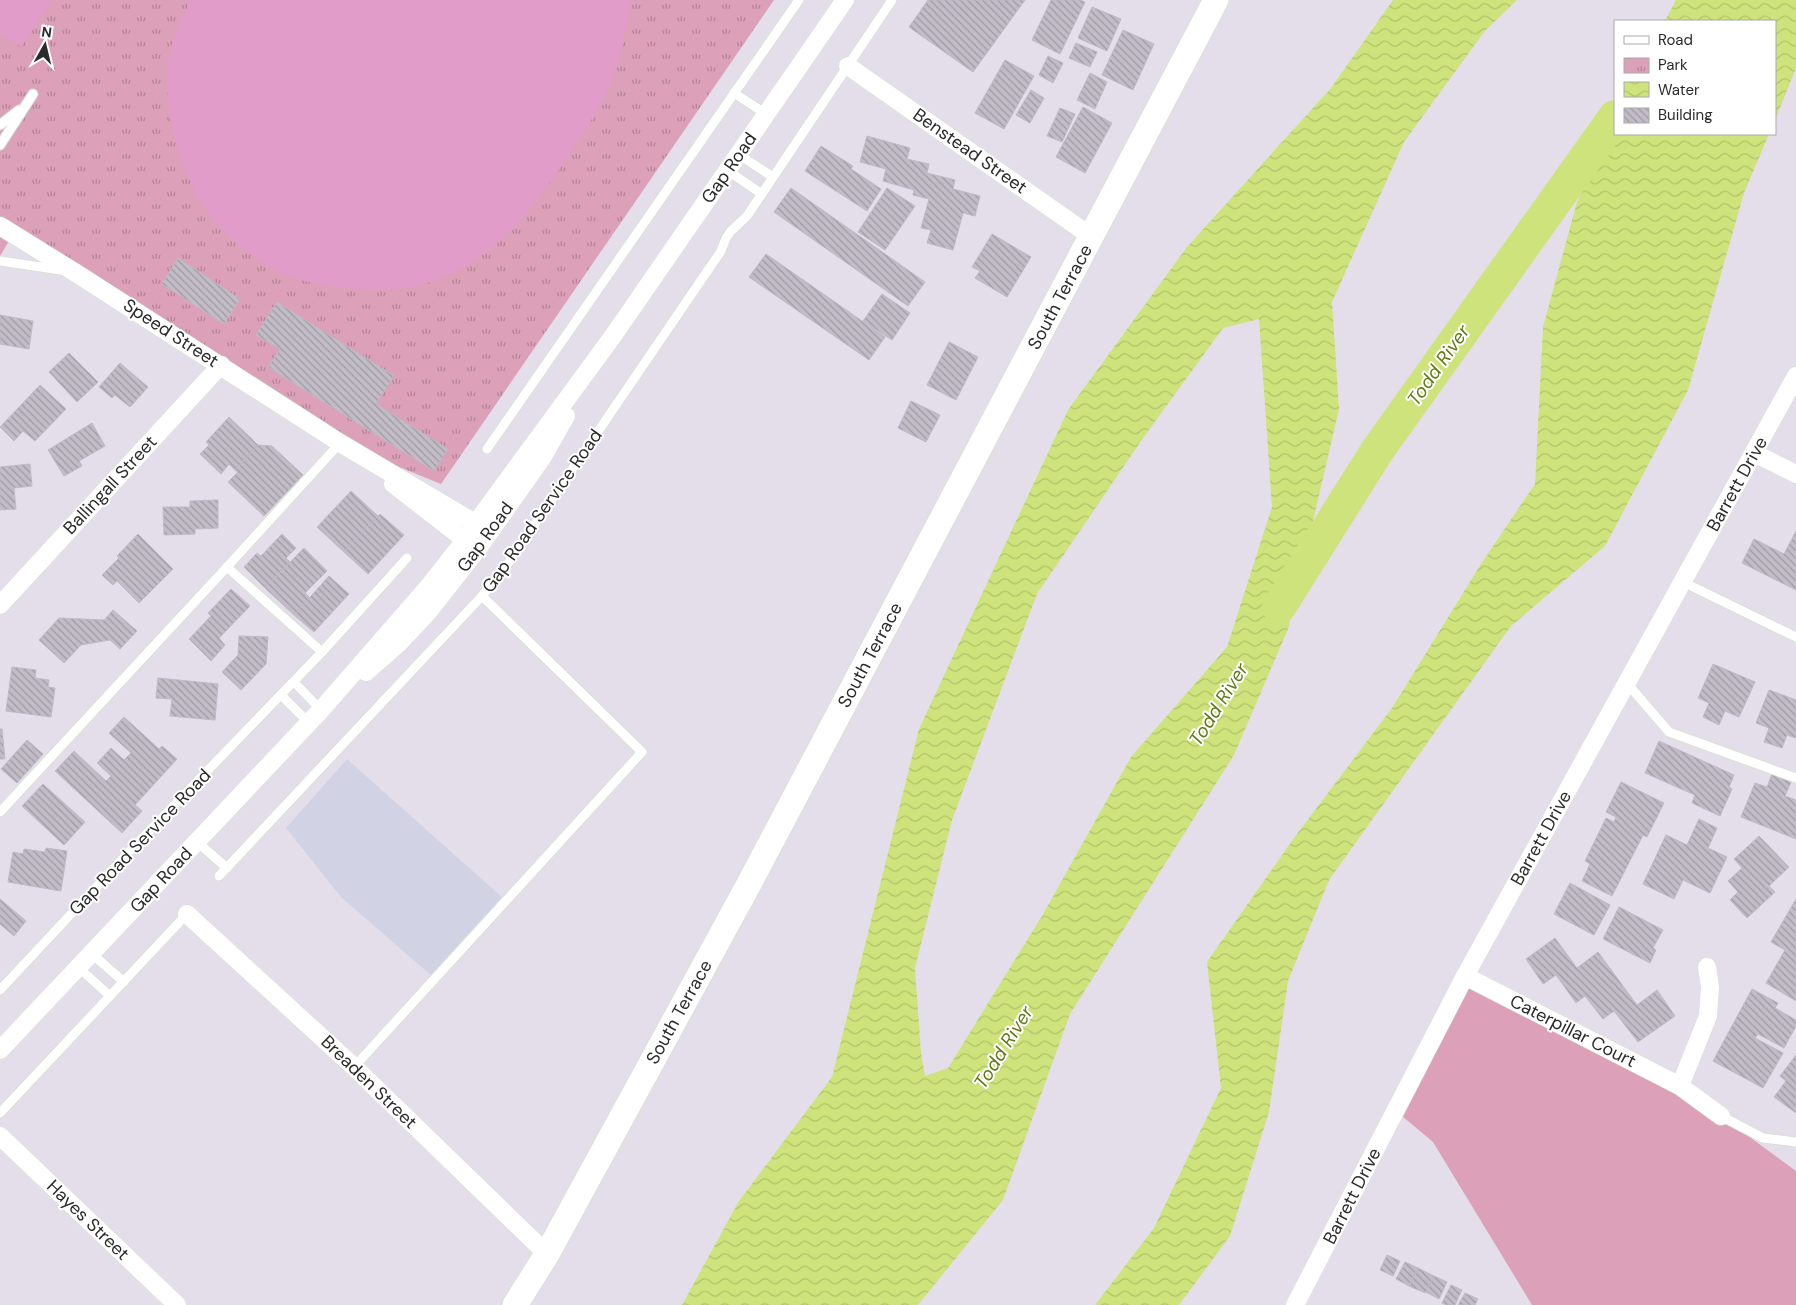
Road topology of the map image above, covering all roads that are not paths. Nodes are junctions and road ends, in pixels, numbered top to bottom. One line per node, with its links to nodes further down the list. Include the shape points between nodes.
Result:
1 (799, 0): 6 (lane)
2 (845, 0): 7 (street, Gap Road)
3 (892, 0): 5 (lane, Gap Road Service Road)
4 (1216, 0): 15 (street, South Terrace)
5 (848, 66): 12 (lane, Gap Road Service Road); 15 (street, Benstead Street)
6 (734, 93): 7 (lane); 21 (lane)
7 (766, 114): 10 (street, Gap Road)
8 (0, 125): 9 (lane, via 33,94)
9 (0, 145)
10 (738, 154): 11 (street, Gap Road); 12 (lane)
11 (727, 170): 13 (lane); 24 (street, Gap Road)
12 (773, 178): 13 (lane, Gap Road Service Road)
13 (762, 194): 29 (lane, Gap Road Service Road, via 726,238 710,268 509,562)
14 (0, 226): 17 (street, Speed Street)
15 (1092, 237): 58 (street, South Terrace, via 750,882)
16 (0, 261): 17 (lane)
17 (79, 275): 18 (street, Speed Street)
18 (221, 365): 20 (street, Speed Street); 30 (street, Ballingall Street)
19 (1796, 376): 22 (street, Barrett Drive)
20 (340, 442): 24 (street, Speed Street); 25 (street, Speed Street); 27 (lane)
21 (487, 450)
22 (1754, 453): 23 (street); 28 (street, Barrett Drive)
23 (1796, 474)
24 (483, 527): 25 (street, Gap Road)
25 (471, 545): 36 (street, Gap Road, via 429,611 398,644)
26 (407, 558): 32 (lane, Gap Road Service Road)
27 (227, 567): 32 (lane); 39 (lane)
28 (1683, 582): 31 (lane); 34 (street, Barrett Drive)
29 (482, 596): 41 (lane, Gap Road Service Road); 52 (lane, via 642,752)
30 (0, 605)
31 (1796, 637)
32 (322, 652): 33 (lane, Gap Road Service Road)
33 (294, 682): 35 (lane, Gap Road Service Road); 36 (lane)
34 (1626, 682): 38 (lane, via 1669,732); 47 (street, Barrett Drive)
35 (281, 695): 37 (lane); 49 (lane, Gap Road Service Road)
36 (321, 710): 37 (street, Gap Road)
37 (309, 723): 40 (street, Gap Road)
38 (1796, 778)
39 (0, 812)
40 (197, 842): 41 (lane); 44 (street, Gap Road)
41 (227, 868): 42 (lane, Gap Road Service Road)
42 (219, 876)
43 (187, 914): 48 (lane); 52 (street, Breaden Street)
44 (91, 953): 45 (street, Gap Road); 48 (lane)
45 (78, 967): 50 (lane); 51 (street, Gap Road)
46 (1707, 967): 53 (street, via 1710,987 1708,1016)
47 (1466, 976): 53 (street, Caterpillar Court); 61 (street, Barrett Drive)
48 (124, 982): 50 (lane)
49 (0, 990)
50 (110, 996): 54 (lane)
51 (0, 1050)
52 (354, 1067): 58 (street, Breaden Street)
53 (1680, 1086): 55 (street, Caterpillar Court)
54 (0, 1113)
55 (1721, 1116): 57 (lane, via 1763,1138)
56 (0, 1136): 59 (street, Hayes Street)
57 (1796, 1142)
58 (548, 1254): 60 (street, South Terrace)
59 (177, 1305)
60 (516, 1305)
61 (1295, 1305)

